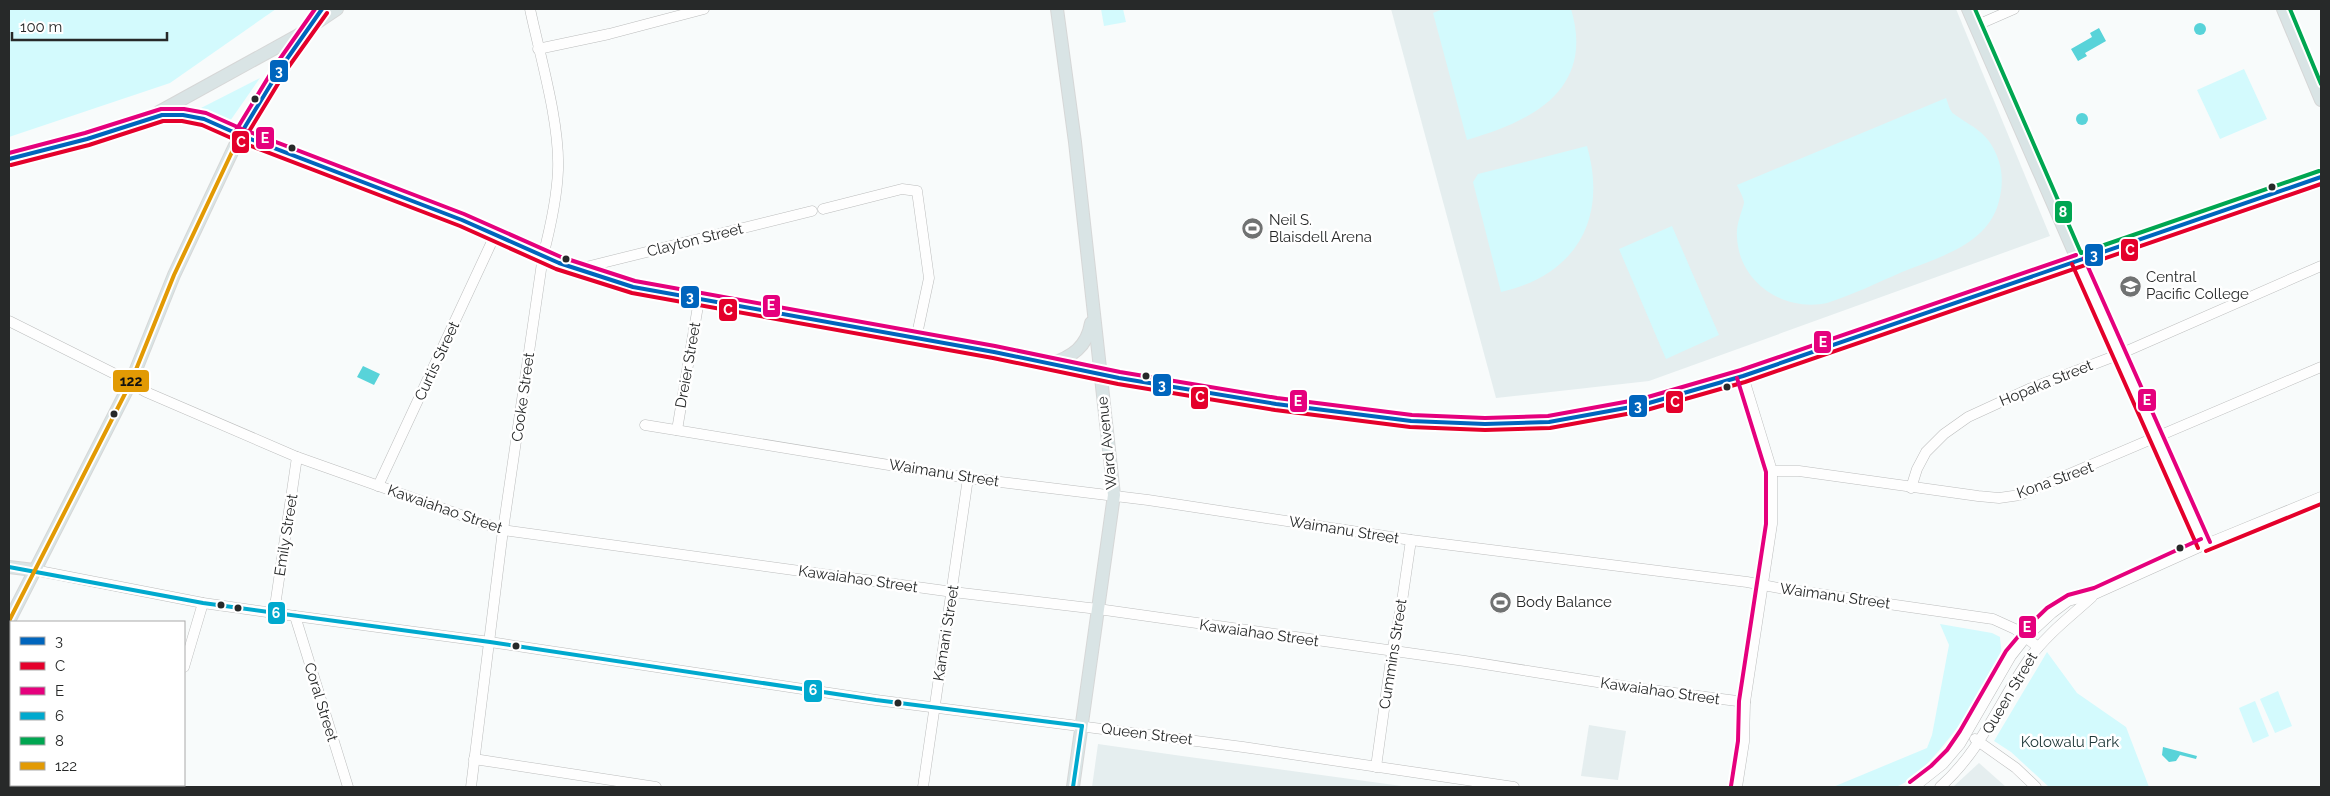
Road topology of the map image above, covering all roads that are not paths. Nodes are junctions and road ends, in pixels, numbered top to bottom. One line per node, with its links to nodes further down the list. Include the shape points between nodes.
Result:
1 (322, 9): 9 (main road)
2 (337, 9): 9 (main road)
3 (530, 9): 11 (street, Cooke Street)
4 (704, 9): 11 (street, via 609,34)
5 (1057, 9): 25 (main road, Ward Avenue)
6 (1968, 9): 10 (main road)
7 (2014, 9): 10 (street)
8 (2287, 10): 12 (main road)
9 (310, 26): 13 (main road, via 169,108); 14 (main road)
10 (1975, 26): 21 (main road)
11 (538, 48): 20 (street, Cooke Street, via 554,124 558,170)
12 (2321, 100)
13 (133, 122): 14 (main road, via 162,115 183,115 204,118); 15 (main road)
14 (240, 135): 19 (main road); 34 (main road, via 174,275)
15 (9, 159)
16 (2321, 177): 21 (main road)
17 (823, 209): 28 (street, via 902,189 917,191 929,278)
18 (812, 211): 23 (street, Clayton Street)
19 (495, 235): 20 (main road); 41 (street, Curtis Street)
20 (543, 256): 23 (main road); 45 (street, Cooke Street)
21 (2078, 261): 29 (street); 33 (main road)
22 (2321, 266): 29 (street, Hopaka Street)
23 (578, 269): 24 (main road, via 633,288)
24 (699, 300): 28 (main road); 36 (street, Dreier Street)
25 (1092, 306): 30 (main road, via 1089,333 1082,346 1072,356); 32 (main road, Ward Avenue)
26 (9, 321): 27 (street); 34 (street, Kawaiahao Street)
27 (9, 325)
28 (916, 339): 30 (main road)
29 (2120, 354): 37 (street); 42 (street, Hopaka Street, via 2029,389 1968,417 1931,446 1917,469)
30 (1050, 364): 32 (main road)
31 (2321, 368): 37 (street, Kona Street)
32 (1100, 375): 33 (main road, via 1348,413 1411,421 1485,424 1576,419 1683,394); 43 (main road, Ward Avenue)
33 (1742, 376): 39 (street)
34 (131, 382): 38 (street, Kawaiahao Street, via 146,392); 49 (main road)
35 (644, 425): 36 (street, Waimanu Street)
36 (677, 430): 40 (street, Waimanu Street)
37 (2157, 436): 42 (street, Kona Street, via 2020,495 1999,498); 47 (street)
38 (297, 458): 41 (street, Kawaiahao Street); 55 (street, Emily Street)
39 (1772, 471): 42 (street, Kona Street, via 1799,471); 50 (street, via 1772,524)
40 (968, 478): 43 (street, Waimanu Street); 51 (street, Kamani Street)
41 (378, 486): 45 (street, Kawaiahao Street)
42 (1911, 488)
43 (1114, 496): 46 (street, Waimanu Street); 54 (main road, Ward Avenue)
44 (2321, 497): 47 (street)
45 (504, 530): 51 (street, Kawaiahao Street); 59 (street, Cooke Street)
46 (1411, 540): 50 (street, Waimanu Street, via 1678,572); 61 (street, Cummins Street)
47 (2204, 545): 52 (street)
48 (9, 567): 49 (main road, Queen Street)
49 (34, 570): 53 (street, Queen Street); 57 (main road)
50 (1764, 586): 58 (street, Waimanu Street, via 1993,620); 63 (street)
51 (953, 592): 54 (street, Kawaiahao Street); 64 (street, Kamani Street)
52 (2095, 594): 58 (street, Queen Street, via 2068,601); 60 (street, Queen Street)
53 (203, 603): 55 (street, Queen Street); 62 (street)
54 (1098, 609): 61 (street, Kawaiahao Street); 65 (main road, Ward Avenue)
55 (274, 613): 56 (street, Queen Street)
56 (294, 616): 59 (street, Queen Street); 70 (street, Coral Street)
57 (9, 621)
58 (2026, 637): 60 (street, Waimanu Street); 66 (street, Queen Street, via 2011,656)
59 (490, 642): 64 (street, Queen Street); 68 (street, Cooke Street)
60 (2038, 647): 67 (street, Queen Street)
61 (1392, 652): 63 (street, Kawaiahao Street); 69 (street, Cummins Street)
62 (185, 664)
63 (1745, 702): 76 (street, via 1744,742)
64 (935, 706): 65 (street, Queen Street); 73 (street, Kamani Street)
65 (1082, 726): 69 (street, Queen Street); 74 (main road, Ward Avenue)
66 (1968, 734): 67 (street, Queen Street); 77 (street, Queen Street, via 1943,764)
67 (1980, 742): 78 (street, Queen Street); 79 (street, Queen Street)
68 (474, 759): 71 (street, Cooke Street); 72 (street)
69 (1376, 767): 75 (street, Queen Street)
70 (348, 787)
71 (471, 787)
72 (656, 787)
73 (923, 787)
74 (1073, 787)
75 (1514, 787)
76 (1737, 787)
77 (1914, 787)
78 (1940, 787)
79 (2036, 787)

